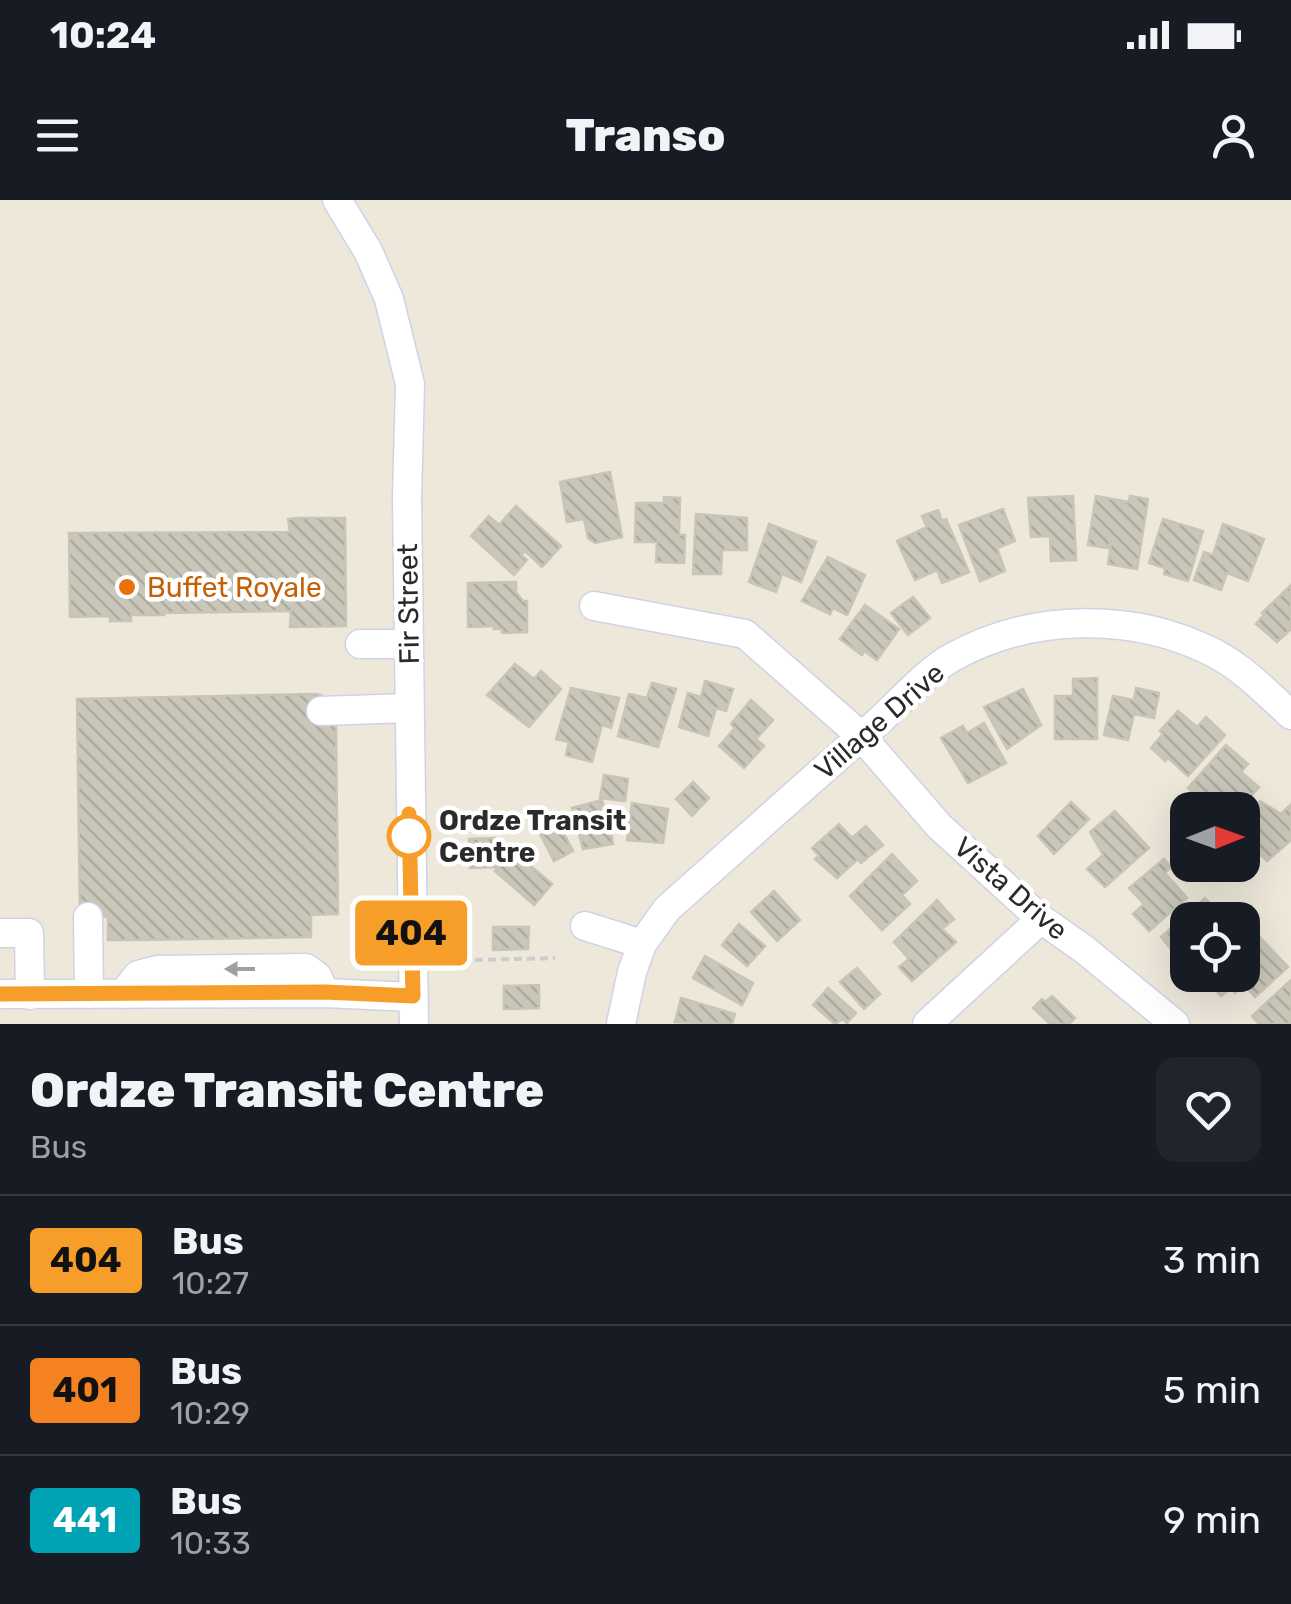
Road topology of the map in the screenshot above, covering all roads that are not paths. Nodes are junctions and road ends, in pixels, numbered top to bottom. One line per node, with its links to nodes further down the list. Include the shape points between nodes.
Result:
1 (337, 200): 4 (street, Fir Street, via 389,299 410,384)
2 (594, 606): 8 (street, Vista Drive, via 745,634)
3 (360, 644): 4 (street)
4 (408, 644): 5 (street, Fir Street)
5 (409, 708): 6 (street); 17 (street, Fir Street)
6 (321, 711)
7 (1291, 715): 8 (street, Village Drive, via 1217,654 1178,638 1101,622 1000,638 950,658)
8 (861, 736): 10 (street, Vista Drive, via 939,826); 13 (street, Village Drive, via 666,909)
9 (88, 917): 15 (street)
10 (1041, 919): 19 (street); 20 (street, Vista Drive)
11 (585, 926): 13 (street)
12 (0, 933): 16 (street, via 29,933)
13 (642, 944): 18 (street, Village Drive)
14 (0, 994): 16 (street)
15 (89, 994): 16 (street); 17 (street, via 325,992)
16 (30, 995)
17 (413, 1010)
18 (620, 1024)
19 (927, 1024)
20 (1175, 1024)

